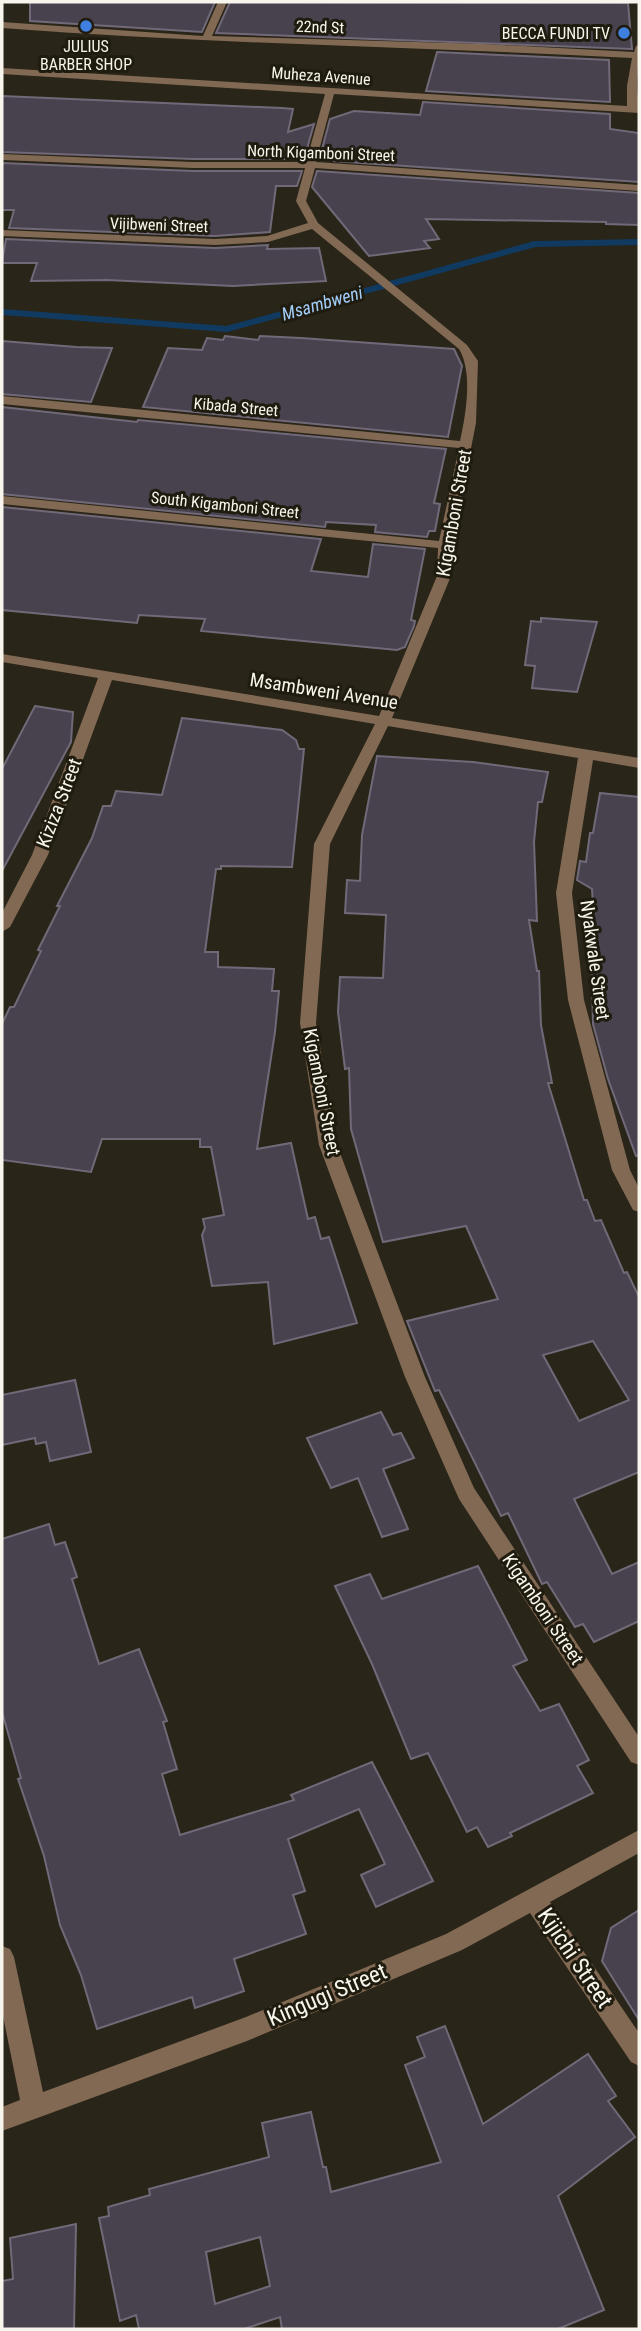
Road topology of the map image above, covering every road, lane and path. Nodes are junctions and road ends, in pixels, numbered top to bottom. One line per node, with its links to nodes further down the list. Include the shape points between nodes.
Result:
1 (222, 2): 3 (street)
2 (2, 25): 3 (street, 22nd St)
3 (206, 39): 5 (street, 22nd St)
4 (639, 48): 5 (street)
5 (638, 55): 8 (street, via 632,86)
6 (2, 71): 7 (street, Muheza Avenue)
7 (330, 92): 8 (street, Muheza Avenue); 10 (street)
8 (636, 110)
9 (2, 157): 10 (street, North Kigamboni Street)
10 (309, 165): 11 (street, North Kigamboni Street); 12 (street, via 301,201)
11 (639, 188)
12 (314, 225): 13 (street, Vijibweni Street, via 268,239 215,242); 15 (street, Kigamboni Street, via 470,355)
13 (2, 233)
14 (2, 400): 15 (street, Kibada Street)
15 (467, 445): 17 (street, Kigamboni Street)
16 (2, 500): 17 (street, South Kigamboni Street)
17 (445, 545): 20 (street, Kigamboni Street, via 444,576)
18 (2, 658): 19 (street, Msambweni Avenue)
19 (107, 674): 20 (street, Msambweni Avenue); 23 (street, Kiziza Street, via 40,855)
20 (384, 720): 21 (street, Msambweni Avenue); 25 (street, Kigamboni Street, via 322,844 308,1023 328,1145 415,1377 466,1493)
21 (586, 756): 22 (street, Msambweni Avenue); 24 (street, Nyakwale Street, via 564,893 574,987 621,1170)
22 (639, 763)
23 (2, 928)
24 (639, 1205)
25 (639, 1755)
26 (639, 1841): 27 (street, Kingugi Street)
27 (534, 1898): 29 (street, Kijichi Street); 30 (street, Kingugi Street, via 442,1947 247,2029)
28 (2, 1957): 30 (street)
29 (639, 2054)
30 (34, 2108): 31 (street, Kingugi Street)
31 (2, 2119)

